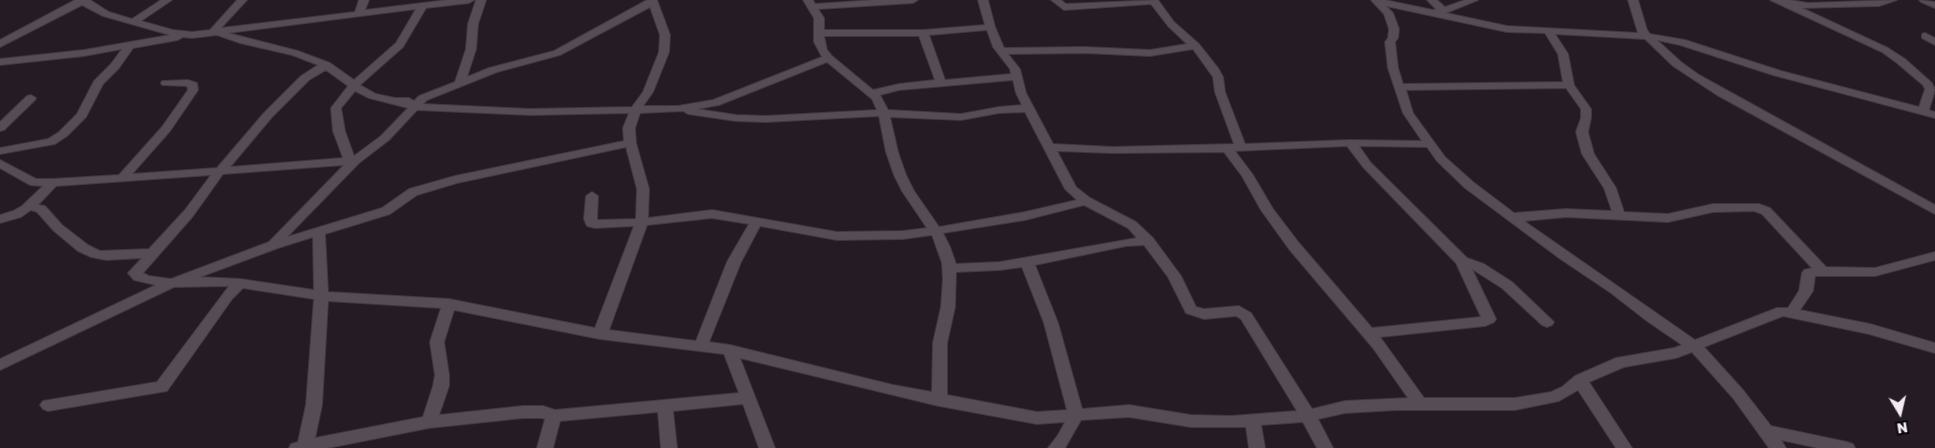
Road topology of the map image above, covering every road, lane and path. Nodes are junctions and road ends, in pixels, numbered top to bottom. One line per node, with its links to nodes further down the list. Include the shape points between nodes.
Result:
1 (83, 0): 26 (street, via 106,14); 36 (street)
2 (167, 0): 26 (street)
3 (242, 0): 28 (street)
4 (364, 0): 25 (street)
5 (469, 0): 21 (street)
6 (481, 0): 47 (street, via 471,49)
7 (652, 0): 47 (street, via 557,53 493,70); 54 (street, via 665,35 664,52 648,92)
8 (913, 0): 18 (street)
9 (983, 0): 27 (street)
10 (1056, 0): 11 (street, via 1064,7)
11 (1153, 0): 38 (street, via 1171,24)
12 (1376, 0): 24 (street); 49 (street, via 1388,12 1394,29 1390,51)
13 (1432, 0): 23 (street)
14 (1473, 0): 23 (street)
15 (1633, 0): 33 (street, via 1642,31)
16 (1892, 0): 19 (street, via 1817,6)
17 (1924, 0): 22 (street)
18 (849, 2): 20 (street)
19 (1780, 2): 56 (street, via 1885,50 1901,61 1928,83 1930,89)
20 (811, 3): 30 (street, via 819,18)
21 (426, 4): 25 (street); 46 (street, via 400,45)
22 (1935, 5)
23 (1444, 11): 24 (street)
24 (1430, 12): 29 (street, via 1507,30)
25 (359, 14): 28 (street)
26 (132, 22): 32 (street)
27 (990, 27): 31 (street); 39 (street)
28 (216, 30): 32 (street); 42 (street)
29 (1548, 31): 33 (street); 48 (street, via 1563,54)
30 (819, 33): 31 (street); 40 (street, via 819,42)
31 (922, 33): 45 (street)
32 (189, 35): 37 (street)
33 (1647, 36): 56 (street, via 1696,46 1777,73); 77 (street, via 1678,64 1721,94)
34 (1925, 36): 35 (street)
35 (1935, 42)
36 (0, 44)
37 (130, 45): 41 (street); 64 (street, via 98,83 74,124 51,142)
38 (1196, 46): 39 (street, via 1150,53); 67 (street, via 1214,68)
39 (1001, 51): 43 (street)
40 (828, 58): 50 (street); 55 (street, via 715,103)
41 (0, 62)
42 (326, 65): 46 (street); 71 (street, via 288,93)
43 (1018, 77): 45 (street); 53 (street, via 1021,93)
44 (166, 83): 72 (street, via 193,85 166,129)
45 (941, 83): 50 (street)
46 (354, 85): 52 (street, via 373,96); 69 (street, via 336,108 339,131)
47 (459, 85): 52 (street)
48 (1569, 85): 49 (street); 78 (street, via 1586,109 1582,132 1588,154 1610,188)
49 (1399, 87): 63 (street, via 1408,113)
50 (873, 93): 57 (street)
51 (31, 98): 59 (street)
52 (420, 102): 54 (street, via 530,112); 69 (street, via 385,138)
53 (1030, 108): 57 (street, via 961,117); 65 (street)
54 (636, 109): 55 (street); 61 (street, via 629,128)
55 (678, 110): 57 (street, via 766,119)
56 (1923, 111): 58 (street)
57 (884, 113): 83 (street, via 900,175)
58 (1935, 115)
59 (0, 128)
60 (0, 142): 64 (street)
61 (630, 143): 81 (street, via 642,189); 84 (street, via 426,187 386,211)
62 (1350, 143): 63 (street); 67 (street); 89 (street, via 1367,165)
63 (1430, 144): 79 (street, via 1451,169)
64 (25, 146): 68 (street)
65 (1050, 147): 66 (street, via 1113,150); 75 (street, via 1068,185)
66 (1226, 147): 67 (street); 99 (street, via 1294,246)
67 (1241, 147)
68 (0, 151)
69 (352, 161): 71 (street); 86 (street)
70 (0, 163): 73 (street, via 23,178)
71 (219, 172): 72 (street); 87 (street, via 189,213)
72 (122, 178): 73 (street)
73 (53, 183): 76 (street)
74 (592, 196): 81 (street, via 591,223)
75 (1086, 201): 83 (street, via 1025,216); 85 (street, via 1132,225)
76 (28, 206): 80 (street, via 17,214); 87 (street, via 41,209 82,248 96,254)
77 (1935, 210)
78 (1619, 215): 79 (street); 92 (street, via 1668,218 1713,208 1754,207 1766,212)
79 (1511, 216): 102 (street)
80 (0, 219)
81 (642, 222): 82 (street, via 704,214); 100 (street)
82 (756, 222): 83 (street, via 837,236); 101 (street, via 734,262)
83 (935, 231): 91 (street)
84 (319, 232): 86 (street); 95 (street)
85 (1148, 241): 90 (street, via 1126,242); 114 (street, via 1174,276 1191,310 1204,314 1239,311 1246,316)
86 (273, 245): 93 (street)
87 (152, 253): 93 (street, via 135,273 147,280)
88 (1934, 257): 92 (street, via 1875,272)
89 (1462, 261): 98 (street, via 1507,285); 99 (street, via 1489,318)
90 (1027, 262): 91 (street); 113 (street, via 1051,323)
91 (950, 268): 108 (street, via 948,307 940,344)
92 (1822, 271): 97 (street, via 1808,275 1806,291)
93 (172, 283): 94 (street); 105 (street)
94 (240, 283): 95 (street); 110 (street, via 227,296 162,388)
95 (321, 296): 96 (street); 118 (street, via 314,405)
96 (449, 304): 100 (street); 116 (street, via 437,342 441,386)
97 (1791, 313): 102 (street, via 1776,313); 103 (street, via 1870,329)
98 (1547, 322)
99 (1369, 333): 109 (street)
100 (600, 334): 101 (street)
101 (701, 345): 104 (street)
102 (1692, 346): 106 (street, via 1676,354 1621,362); 117 (street, via 1720,373)
103 (1935, 348)
104 (730, 350): 107 (street); 108 (street, via 815,373)
105 (0, 365)
106 (1580, 380): 109 (street, via 1554,397 1522,403); 125 (street)
107 (748, 398): 111 (street); 121 (street)
108 (939, 400): 113 (street, via 1037,418)
109 (1419, 403): 114 (street, via 1345,407)
110 (48, 404)
111 (665, 406): 112 (street); 120 (street)
112 (554, 416): 116 (street, via 523,412); 119 (street)
113 (1076, 416): 115 (street, via 1129,411 1191,421); 122 (street)
114 (1308, 416): 115 (street); 124 (street)
115 (1253, 421): 123 (street)
116 (429, 422): 118 (street)
117 (1765, 431): 126 (street); 127 (street)
118 (303, 448)
119 (545, 448)
120 (669, 448)
121 (767, 448)
122 (1056, 448)
123 (1256, 448)
124 (1326, 448)
125 (1624, 448)
126 (1778, 448)
127 (1847, 448)

